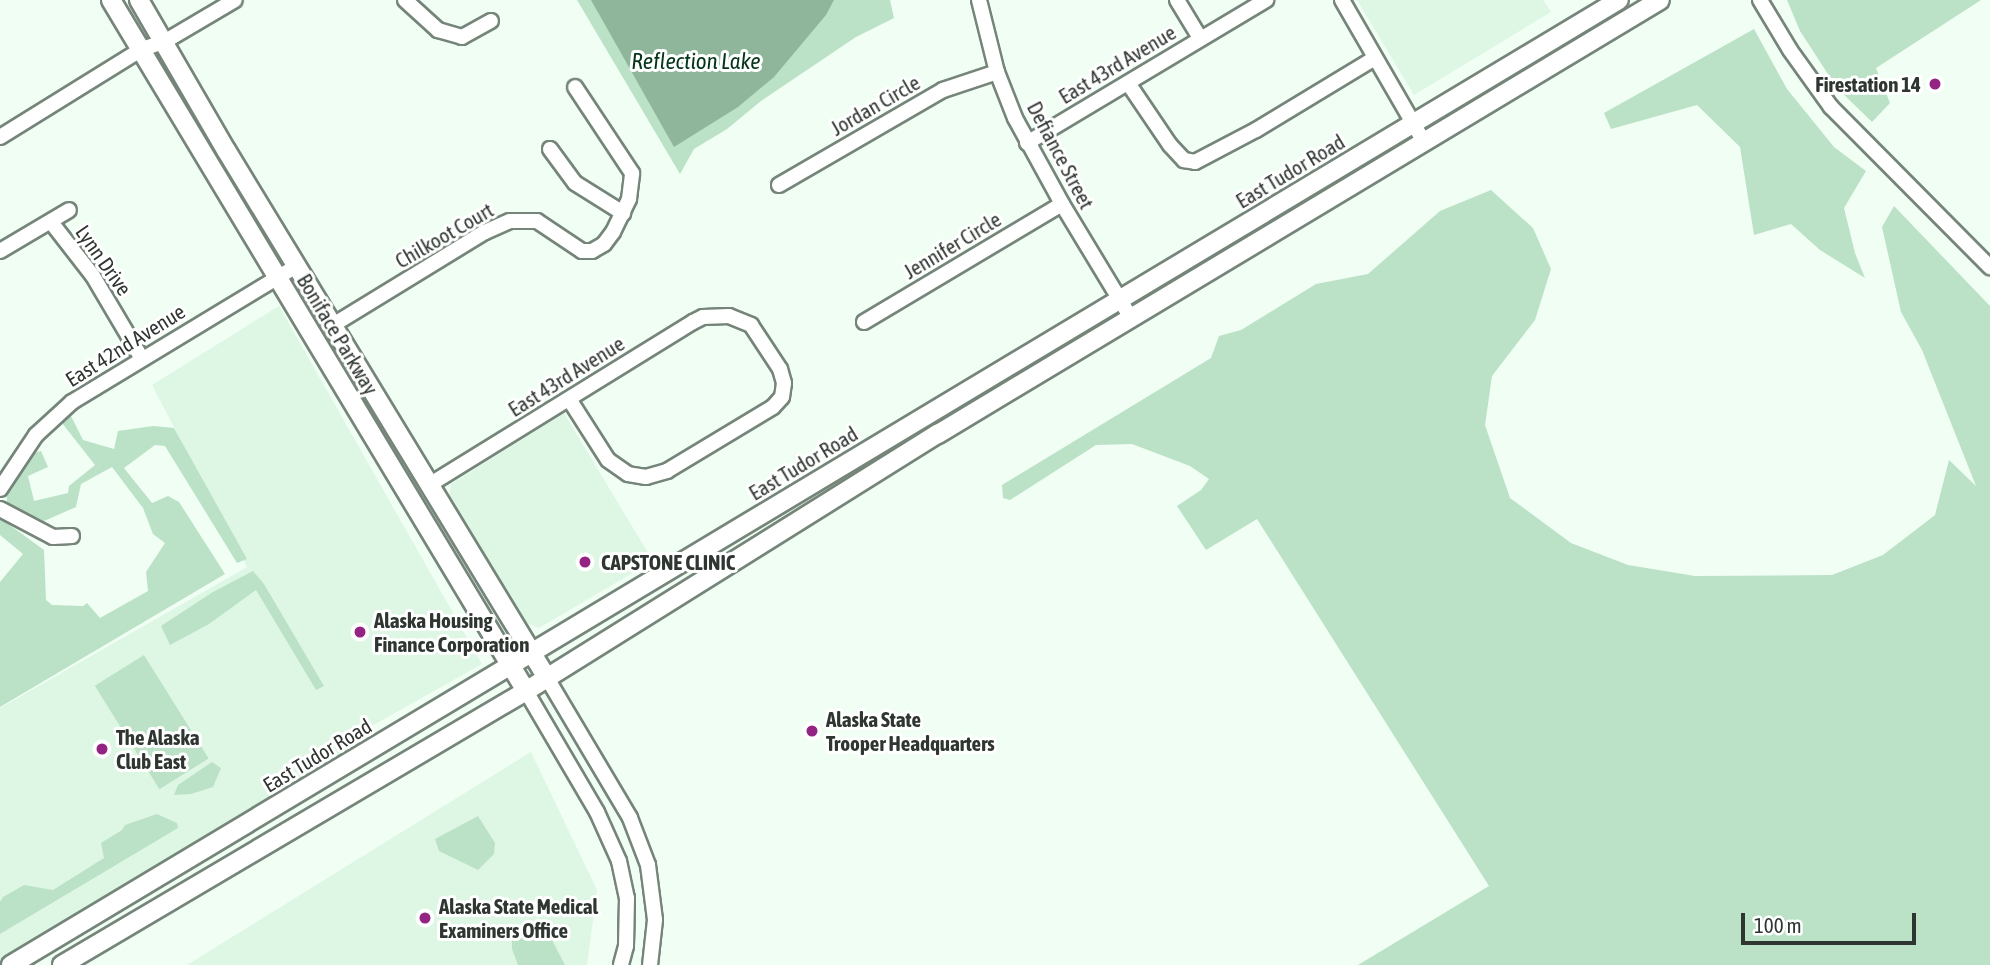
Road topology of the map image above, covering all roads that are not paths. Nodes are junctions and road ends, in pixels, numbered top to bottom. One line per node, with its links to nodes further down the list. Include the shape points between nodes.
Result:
1 (111, 0): 15 (main road, Boniface Parkway)
2 (139, 0): 14 (main road, Boniface Parkway)
3 (235, 0): 14 (street)
4 (405, 0): 12 (street, via 438,30 462,37)
5 (979, 0): 17 (street, Defiance Street)
6 (1177, 0): 13 (street)
7 (1266, 0): 13 (street, East 43rd Avenue)
8 (1342, 0): 16 (street)
9 (1619, 0): 20 (main road, East Tudor Road)
10 (1660, 0): 22 (main road, East Tudor Road)
11 (1760, 0): 32 (street, via 1831,107)
12 (491, 21)
13 (1200, 38): 18 (street, East 43rd Avenue)
14 (164, 42): 15 (street); 31 (main road, Boniface Parkway)
15 (142, 49): 21 (street); 33 (main road, Boniface Parkway)
16 (1375, 58): 18 (street, via 1195,162 1184,160 1170,145); 20 (street)
17 (997, 72): 23 (street, Defiance Street); 25 (street, Jordan Circle, via 943,90)
18 (1128, 83): 23 (street, East 43rd Avenue)
19 (575, 87): 28 (street, Chilkoot Court, via 631,171 631,192)
20 (1413, 124): 22 (street); 34 (main road, East Tudor Road)
21 (0, 137)
22 (1424, 142): 35 (main road, East Tudor Road)
23 (1027, 144): 26 (street, Defiance Street)
24 (550, 149): 28 (street, via 575,183)
25 (779, 185)
26 (1062, 204): 34 (street, Defiance Street); 36 (street, Jennifer Circle)
27 (69, 210): 29 (street)
28 (623, 212): 37 (street, Chilkoot Court, via 607,241 590,252 574,248 535,220 505,223)
29 (51, 222): 30 (street); 38 (street, Lynn Drive, via 93,276)
30 (0, 251)
31 (297, 266): 33 (street, East 42nd Avenue); 37 (main road, Boniface Parkway)
32 (1990, 267)
33 (277, 277): 38 (street, East 42nd Avenue); 45 (main road, Boniface Parkway)
34 (1120, 300): 35 (street, Defiance Street); 44 (main road, East Tudor Road)
35 (1131, 318): 46 (main road, East Tudor Road)
36 (864, 322)
37 (333, 325): 40 (main road, Boniface Parkway)
38 (142, 359): 41 (street, East 42nd Avenue, via 72,402 36,435)
39 (569, 399): 39 (street, East 43rd Avenue, via 699,319 729,316 754,329 785,383 780,400 667,471 646,477 632,475 606,458); 40 (street, East 43rd Avenue)
40 (429, 485): 44 (main road, Boniface Parkway)
41 (0, 489)
42 (0, 509): 43 (street, via 53,537)
43 (72, 536)
44 (531, 652): 45 (main road, East Tudor Road); 46 (main road, Boniface Parkway)
45 (510, 664): 47 (main road, Boniface Parkway); 48 (main road, East Tudor Road)
46 (547, 678): 47 (main road, East Tudor Road); 51 (street, via 630,818 648,865 655,920)
47 (526, 691): 49 (main road, East Tudor Road); 50 (street, via 597,812 619,861 628,898)
48 (11, 965)
49 (62, 965)
50 (621, 965)
51 (650, 965)

